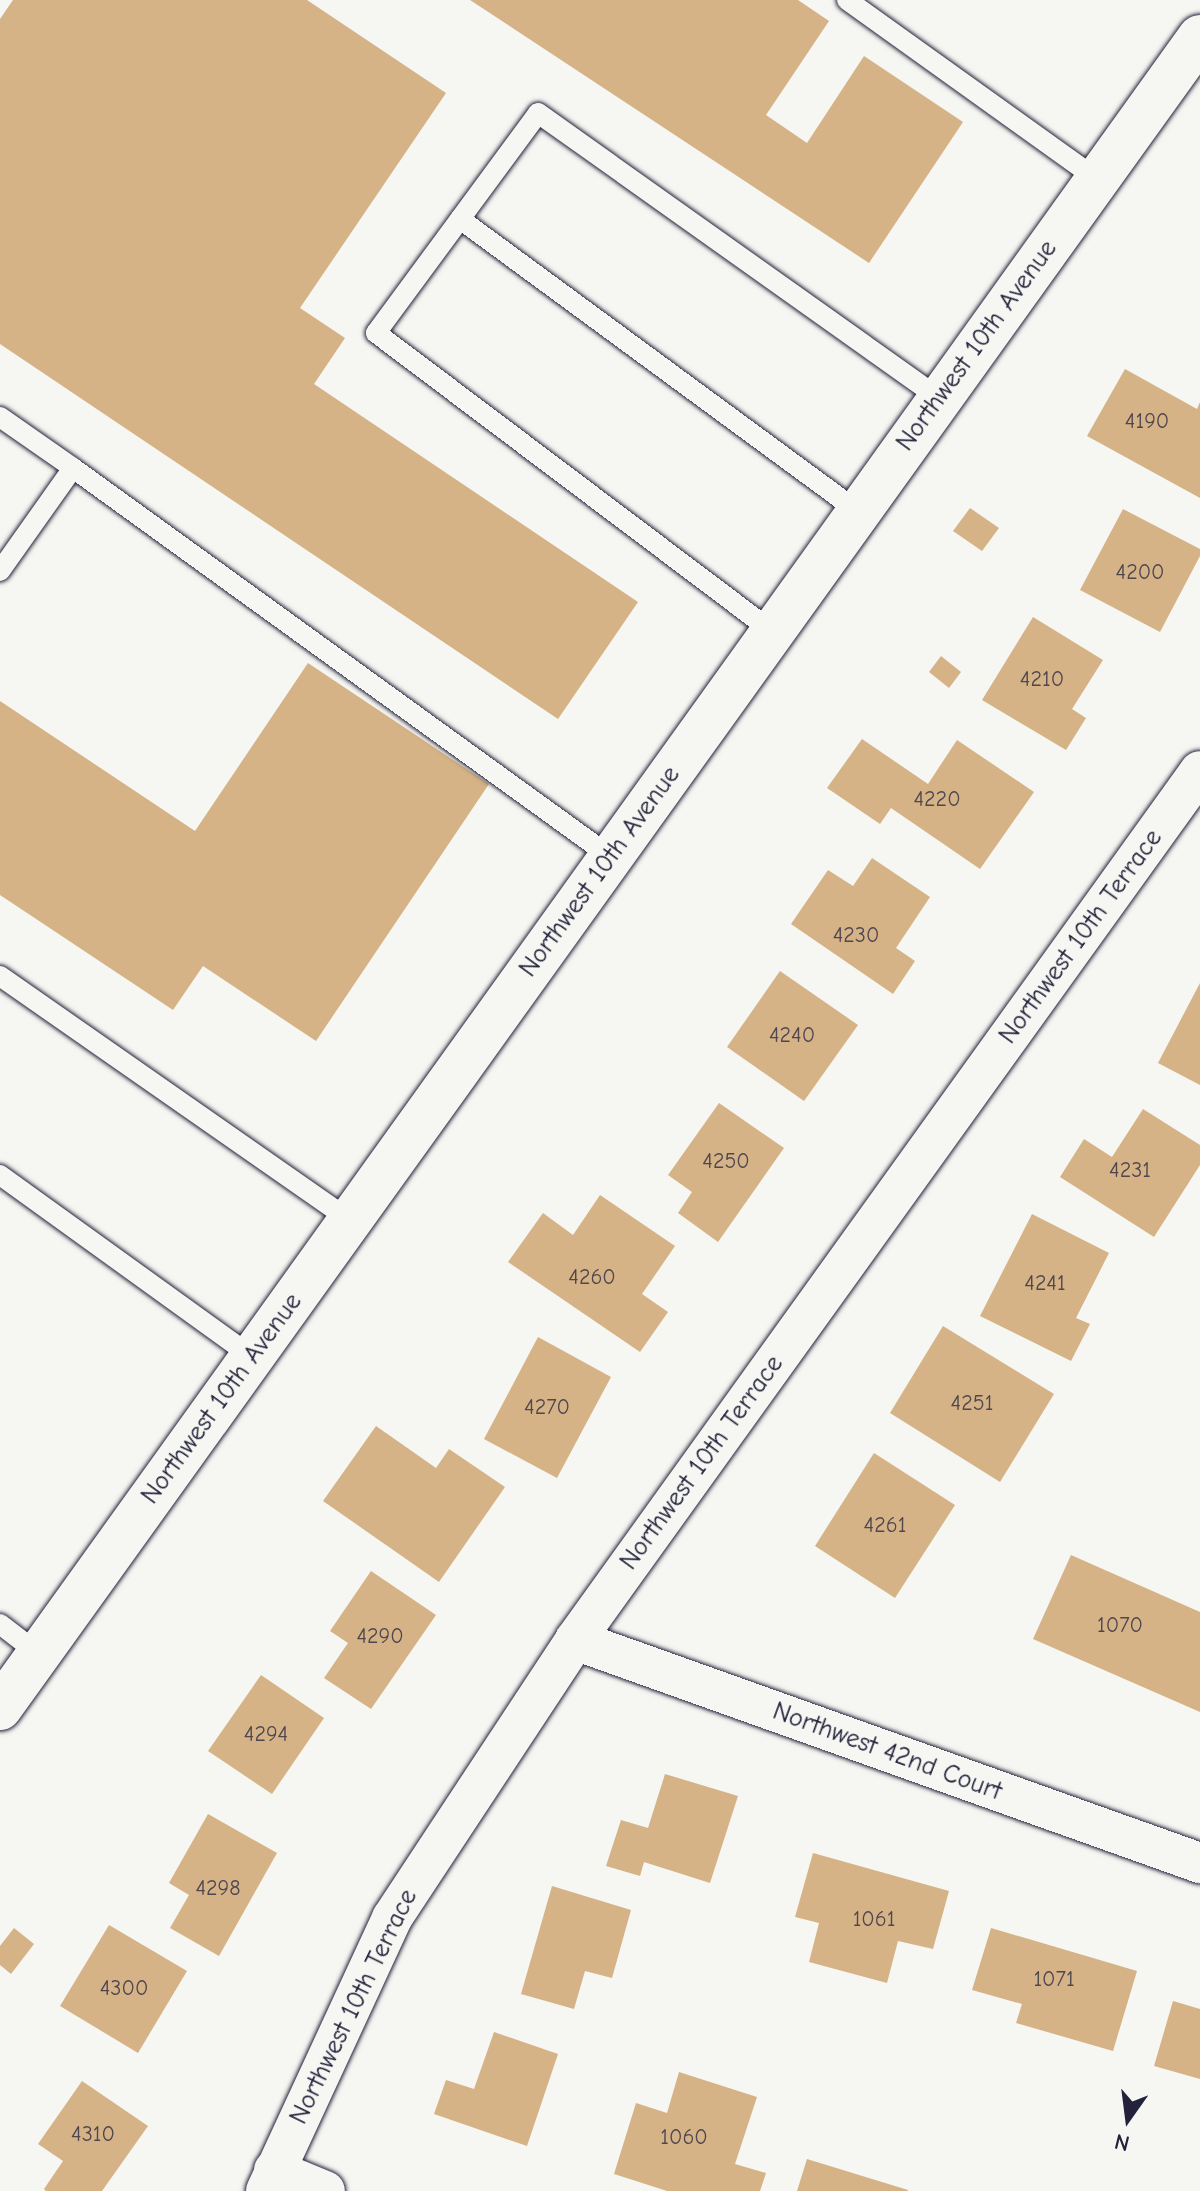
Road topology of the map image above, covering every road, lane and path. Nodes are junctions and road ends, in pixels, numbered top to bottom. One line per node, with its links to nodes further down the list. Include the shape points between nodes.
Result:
1 (847, 0): 3 (lane)
2 (1200, 37): 3 (street, Northwest 10th Avenue)
3 (1097, 179): 5 (street, Northwest 10th Avenue)
4 (460, 219): 5 (lane, via 538,113); 8 (lane); 10 (lane, via 376,333)
5 (940, 399): 8 (street, Northwest 10th Avenue)
6 (0, 417): 7 (lane)
7 (73, 468): 9 (lane); 12 (lane)
8 (857, 511): 10 (street, Northwest 10th Avenue)
9 (0, 571)
10 (773, 632): 12 (street, Northwest 10th Avenue)
11 (1200, 771): 18 (street, Northwest 10th Terrace)
12 (611, 857): 15 (street, Northwest 10th Avenue)
13 (0, 976): 15 (lane)
14 (0, 1175): 16 (lane)
15 (351, 1221): 16 (street, Northwest 10th Avenue)
16 (252, 1357): 19 (street, Northwest 10th Avenue)
17 (0, 1624): 19 (lane)
18 (575, 1640): 21 (street, Northwest 42nd Court); 22 (street, Northwest 10th Terrace, via 392,1918)
19 (39, 1654): 20 (street, Northwest 10th Avenue)
20 (0, 1708)
21 (1200, 1863)
22 (270, 2181): 23 (street)
23 (325, 2191)

